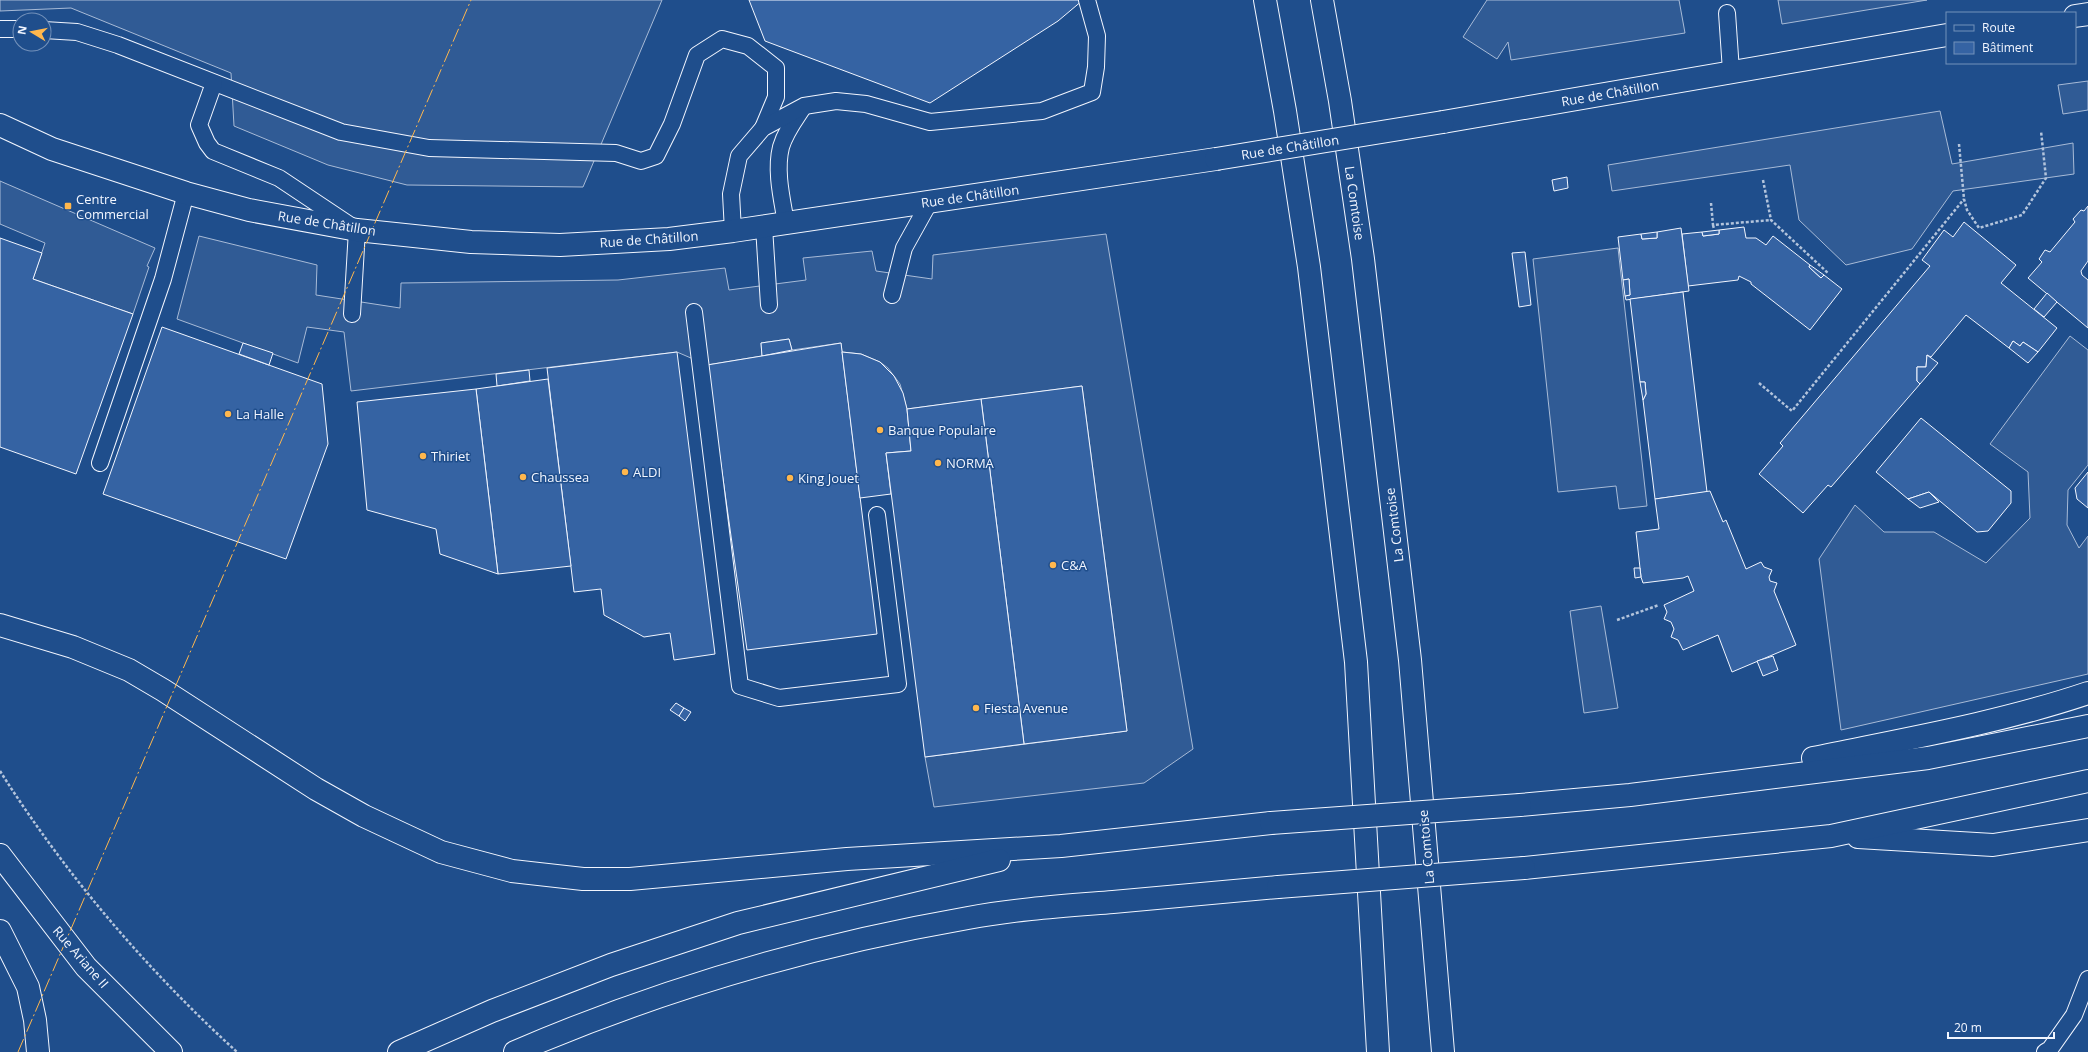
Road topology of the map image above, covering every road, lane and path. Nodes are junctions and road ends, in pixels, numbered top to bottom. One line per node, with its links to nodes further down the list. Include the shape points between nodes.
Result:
1 (1087, 0): 13 (lane, via 1097,36 1092,92 1042,111 930,122 866,104 836,100)
2 (1265, 0): 57 (main road, via 1286,111 1309,267 1356,662)
3 (1322, 0): 58 (main road, La Comtoise, via 1363,259 1408,644)
4 (1727, 13): 11 (lane)
5 (2088, 14): 6 (main road)
6 (2076, 16)
7 (0, 29): 8 (lane)
8 (12, 29)
9 (52, 30): 12 (lane, via 77,32)
10 (1946, 35): 11 (main road, Rue de Châtillon)
11 (1731, 71): 21 (main road, Rue de Châtillon, bridge, via 1443,122)
12 (214, 83): 15 (lane, via 341,132 429,148 616,153 641,160 656,156 672,124 697,55 722,39 748,46 776,68 776,97); 28 (lane, via 199,125 213,151 280,178)
13 (804, 106): 15 (lane); 24 (lane, via 789,128 781,147 779,178)
14 (0, 125): 19 (main road, Rue de Châtillon, via 52,149)
15 (763, 128): 29 (lane, via 739,156 731,194)
16 (2041, 131): 20 (path, via 2046,178 2022,215 1979,228 1967,210)
17 (1959, 144): 20 (path)
18 (1763, 180): 23 (path)
19 (186, 192): 28 (main road, Rue de Châtillon, via 249,210); 36 (lane, via 162,279)
20 (1964, 199): 35 (path, via 1792,411)
21 (929, 203): 24 (main road, Rue de Châtillon); 31 (lane, via 904,248)
22 (1711, 203): 25 (path)
23 (1771, 220): 25 (path); 30 (path)
24 (786, 223): 26 (main road, Rue de Châtillon)
25 (1714, 225): 27 (path)
26 (764, 227): 29 (main road, Rue de Châtillon); 32 (lane)
27 (1714, 229)
28 (357, 230): 29 (main road, Rue de Châtillon, via 471,242 560,245 669,239); 34 (lane)
29 (733, 231)
30 (1829, 274)
31 (892, 296)
32 (769, 305)
33 (694, 312): 37 (lane, via 740,686 779,698 898,684)
34 (352, 314)
35 (1759, 383)
36 (100, 463)
37 (877, 515)
38 (1659, 605): 39 (path)
39 (1617, 620)
40 (0, 625): 48 (main road, via 73,648 129,670 316,790 364,816 442,852 512,871 583,879 630,879 847,859)
41 (2088, 693): 45 (main road, via 2051,706 1920,736)
42 (2088, 726): 45 (main road, via 1928,758)
43 (0, 771): 54 (path, via 59,857 105,915 206,1024)
44 (2088, 781): 47 (main road)
45 (1630, 796): 48 (main road, bridge, via 1271,823)
46 (2088, 830): 47 (main road, via 1993,845)
47 (1831, 836): 56 (main road, bridge, via 1524,868 1045,907 969,918 884,934 712,980)
48 (1061, 846): 55 (main road, via 738,923 611,965 492,1011)
49 (0, 854): 53 (main road, Rue Ariane II, via 86,967)
50 (0, 931): 52 (main road, via 28,987)
51 (2088, 979): 59 (lane, via 2074,1015 2050,1049)
52 (38, 1052)
53 (171, 1052)
54 (237, 1052)
55 (399, 1052)
56 (515, 1052)
57 (1378, 1052)
58 (1444, 1052)
59 (2045, 1052)

